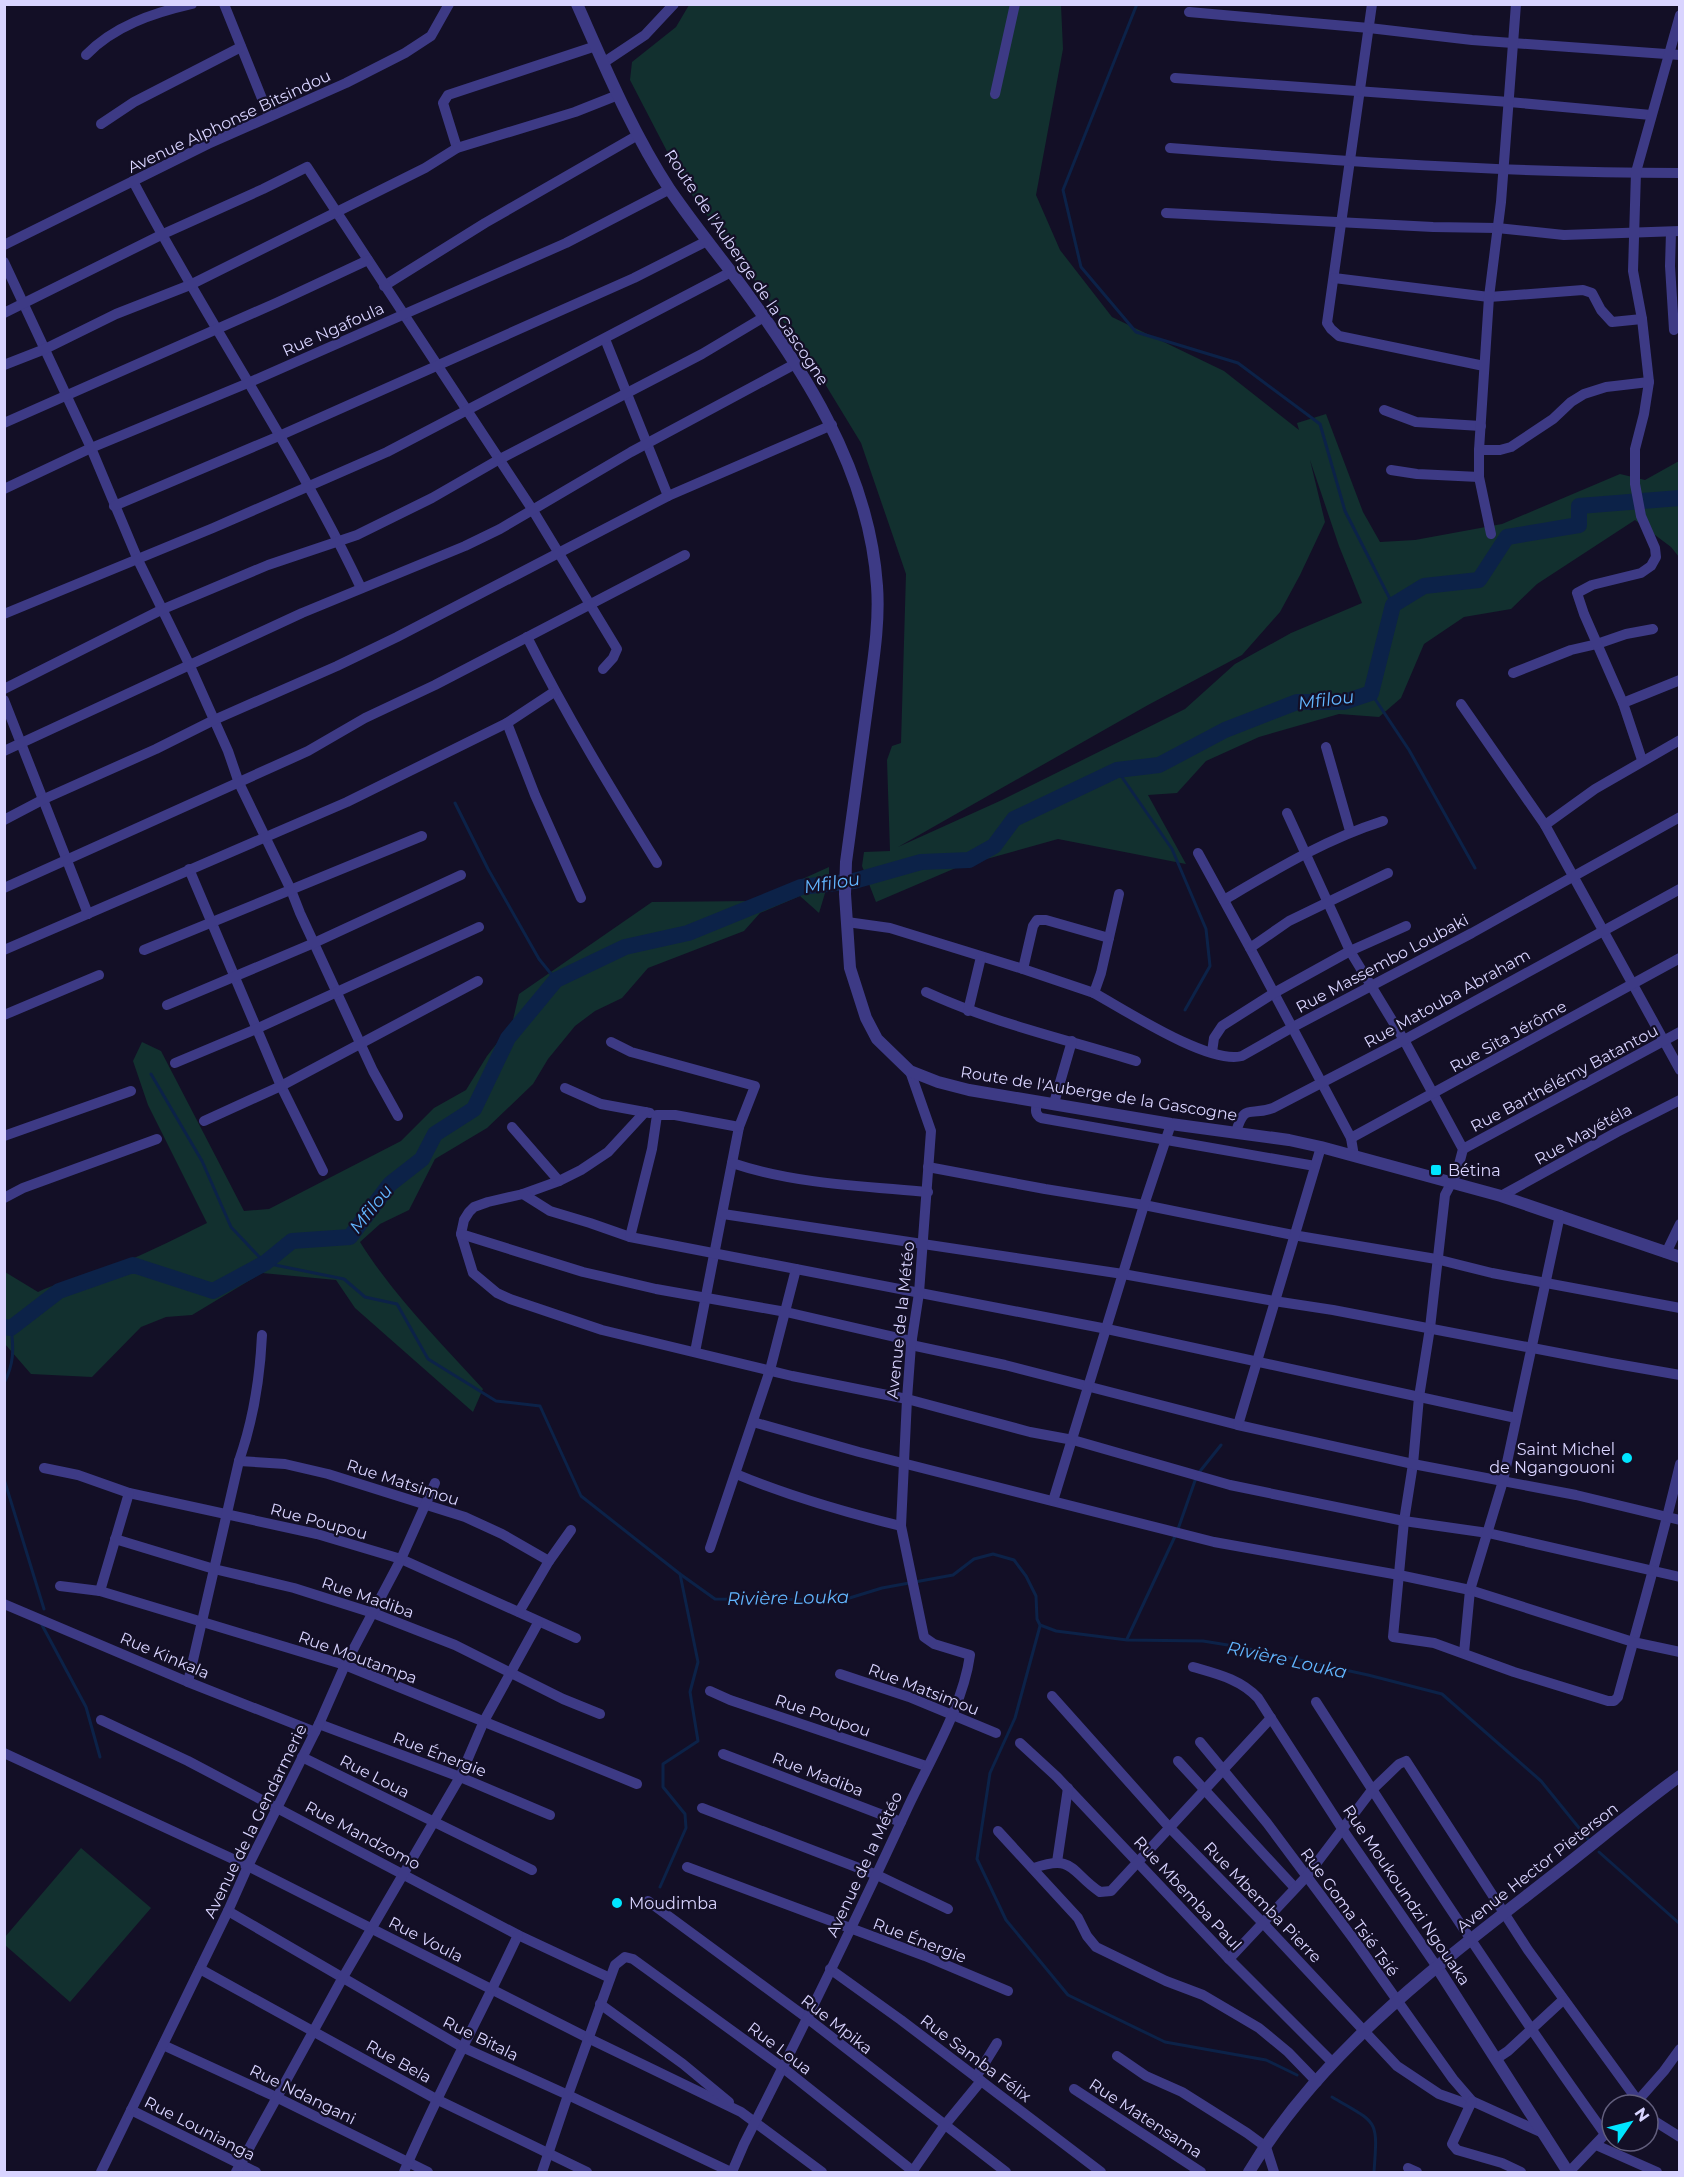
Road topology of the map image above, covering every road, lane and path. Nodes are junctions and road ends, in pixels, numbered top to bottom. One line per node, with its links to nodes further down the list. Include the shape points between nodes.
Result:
1 (192, 4): 15 (street, via 131,23)
2 (224, 4): 14 (street)
3 (449, 4): 24 (street, Avenue Alphonse Bitsindou, via 431,36 405,53)
4 (577, 4): 13 (street, Route de l'Auberge de la Gascogne)
5 (674, 4): 17 (street, via 645,35)
6 (1015, 4): 20 (street)
7 (1372, 4): 11 (street)
8 (1516, 4): 12 (street)
9 (1189, 12): 11 (street)
10 (1680, 15): 16 (street)
11 (1370, 28): 12 (street); 19 (street)
12 (1514, 43): 16 (street); 22 (street)
13 (596, 46): 17 (street, Route de l'Auberge de la Gascogne); 27 (street, via 448,95 443,103)
14 (241, 47): 24 (street); 25 (street, via 134,102)
15 (86, 55)
16 (1674, 55): 23 (street)
17 (603, 63): 21 (street, Route de l'Auberge de la Gascogne)
18 (1175, 78): 19 (street)
19 (1361, 92): 22 (street); 29 (street)
20 (995, 94)
21 (618, 95): 26 (street, Route de l'Auberge de la Gascogne); 27 (street)
22 (1509, 102): 23 (street); 30 (street)
23 (1651, 115): 31 (street)
24 (269, 116): 33 (street, Avenue Alphonse Bitsindou)
25 (101, 124)
26 (638, 135): 34 (street, Route de l'Auberge de la Gascogne); 49 (street)
27 (457, 148): 35 (street)
28 (1170, 148): 29 (street)
29 (1350, 162): 30 (street); 37 (street)
30 (1504, 170): 31 (street); 38 (street)
31 (1636, 172): 32 (street); 40 (street)
32 (1680, 173)
33 (133, 181): 41 (street); 43 (street, Avenue Alphonse Bitsindou)
34 (670, 189): 42 (street, Route de l'Auberge de la Gascogne); 53 (street, Rue Ngafoula, via 566,243)
35 (335, 212): 41 (street, via 307,167); 44 (street); 48 (street)
36 (1166, 213): 37 (street)
37 (1342, 222): 38 (street); 47 (street)
38 (1497, 228): 40 (street, via 1564,235); 50 (street)
39 (1675, 232): 40 (street); 57 (street, via 1670,266)
40 (1635, 234): 55 (street, via 1633,271)
41 (161, 235): 48 (street); 51 (street)
42 (707, 241): 46 (street, Route de l'Auberge de la Gascogne); 60 (street, via 634,278)
43 (4, 245)
44 (368, 260): 49 (street); 56 (street)
45 (4, 262): 51 (street)
46 (731, 272): 54 (street, Route de l'Auberge de la Gascogne); 58 (street)
47 (1334, 278): 50 (street); 63 (street, via 1327,323 1339,336)
48 (190, 285): 56 (street); 59 (street, via 116,314)
49 (384, 286): 53 (street)
50 (1489, 297): 55 (street, via 1583,290 1592,293 1612,322); 63 (street)
51 (24, 305): 52 (street); 59 (street)
52 (4, 313)
53 (403, 315): 60 (street); 65 (street, Rue Ngafoula)
54 (764, 317): 61 (street, Route de l'Auberge de la Gascogne); 66 (street)
55 (1642, 319): 64 (street)
56 (217, 330): 65 (street); 67 (street)
57 (1674, 330)
58 (605, 339): 66 (street); 69 (street)
59 (45, 349): 62 (street); 67 (street)
60 (436, 364): 69 (street); 73 (street)
61 (795, 364): 71 (street, Route de l'Auberge de la Gascogne); 74 (street)
62 (4, 365)
63 (1484, 366): 72 (street)
64 (1649, 382): 76 (street, via 1584,394 1511,447); 96 (street, via 1635,449 1635,484 1641,516 1656,557 1652,566 1641,573 1592,585 1577,593)
65 (248, 383): 73 (street); 75 (street, Rue Ngafoula)
66 (628, 393): 74 (street); 77 (street)
67 (66, 395): 70 (street); 75 (street)
68 (1384, 410): 72 (street, via 1416,422)
69 (466, 411): 77 (street); 80 (street, via 387,452)
70 (4, 423)
71 (832, 425): 82 (street); 139 (street, Route de l'Auberge de la Gascogne, via 863,508 877,586 875,648 846,862)
72 (1481, 426): 76 (street)
73 (279, 436): 80 (street); 83 (street)
74 (648, 444): 82 (street); 84 (street)
75 (91, 448): 81 (street, Rue Ngafoula); 83 (street)
76 (1479, 450): 79 (street)
77 (498, 460): 84 (street); 86 (street, via 432,498)
78 (1390, 470): 79 (street)
79 (1479, 477): 85 (street)
80 (308, 485): 86 (street); 89 (street)
81 (4, 489)
82 (668, 496): 87 (street)
83 (114, 506): 89 (street)
84 (532, 509): 87 (street); 90 (street, via 465,546)
85 (1491, 534)
86 (339, 542): 90 (street); 92 (street, via 268,565)
87 (559, 553): 91 (street); 106 (street, via 367,651)
88 (685, 555): 91 (street)
89 (138, 560): 92 (street); 93 (street)
90 (361, 588): 97 (street)
91 (589, 605): 95 (street); 98 (street, via 617,649)
92 (161, 610): 97 (street); 101 (street)
93 (4, 614)
94 (1653, 629): 96 (street)
95 (527, 637): 102 (street); 113 (street)
96 (1597, 644): 99 (street); 104 (street)
97 (190, 666): 106 (street); 109 (street)
98 (603, 669)
99 (1513, 673)
100 (1680, 680): 104 (street)
101 (4, 689)
102 (555, 692): 107 (street); 126 (street)
103 (4, 700): 109 (street)
104 (1623, 703): 112 (street)
105 (1461, 704): 119 (street)
106 (214, 720): 113 (street); 114 (street)
107 (507, 723): 121 (street, via 347,802); 135 (street)
108 (1680, 740): 112 (street)
109 (22, 743): 111 (street); 114 (street)
110 (1326, 747): 120 (street)
111 (4, 751)
112 (1642, 760): 119 (street)
113 (239, 783): 121 (street); 125 (street)
114 (44, 799): 117 (street); 125 (street)
115 (1287, 813): 124 (street)
116 (1680, 817): 130 (street, Rue Massembo Loubaki)
117 (4, 820)
118 (1383, 821): 120 (street)
119 (1545, 825): 130 (street)
120 (1350, 831): 124 (street)
121 (265, 836): 127 (street); 133 (street)
122 (422, 836): 133 (street)
123 (1198, 853): 136 (street)
124 (1306, 854): 136 (street); 137 (street)
125 (68, 861): 131 (street); 138 (street)
126 (657, 863)
127 (189, 870): 138 (street); 140 (street)
128 (1388, 873): 137 (street)
129 (462, 874): 145 (street)
130 (1574, 877): 143 (street); 157 (street, Rue Massembo Loubaki)
131 (4, 888)
132 (1680, 889): 143 (street, Rue Matouba Abraham)
133 (291, 890): 140 (street); 145 (street)
134 (1119, 894): 144 (street)
135 (581, 897)
136 (1224, 900): 146 (street)
137 (1328, 903): 146 (street, via 1289,921); 149 (street)
138 (88, 914): 147 (street)
139 (847, 922): 150 (street, Rue Massembo Loubaki, via 890,928); 177 (street, Route de l'Auberge de la Gascogne, via 850,968 866,1018 877,1039)
140 (211, 923): 148 (street); 154 (street)
141 (1406, 926): 149 (street)
142 (479, 927): 159 (street)
143 (1603, 930): 156 (street); 168 (street, Rue Matouba Abraham)
144 (1109, 938): 152 (street, via 1037,920); 160 (street)
145 (314, 943): 154 (street); 159 (street)
146 (1250, 948): 161 (street)
147 (4, 950)
148 (144, 950)
149 (1350, 951): 157 (street); 161 (street)
150 (981, 957): 152 (street, Rue Massembo Loubaki); 163 (street)
151 (1680, 958): 156 (street, Rue Sita Jérôme)
152 (1023, 969): 160 (street, Rue Massembo Loubaki)
153 (99, 975): 164 (street)
154 (234, 975): 162 (street); 166 (street)
155 (478, 981): 172 (street)
156 (1632, 985): 171 (street); 182 (street, Rue Sita Jérôme)
157 (1372, 986): 165 (street, Rue Massembo Loubaki); 168 (street)
158 (926, 992): 163 (street)
159 (336, 993): 166 (street); 172 (street)
160 (1094, 993): 173 (street, Rue Massembo Loubaki, via 1165,1034)
161 (1274, 993): 165 (street); 173 (street, via 1222,1026 1214,1038)
162 (167, 1005)
163 (968, 1011): 169 (street)
164 (4, 1015)
165 (1293, 1027): 173 (street, Rue Massembo Loubaki, via 1242,1056); 178 (street)
166 (256, 1029): 175 (street); 179 (street)
167 (1680, 1032): 171 (street, Rue Barthélémy Batantou)
168 (1404, 1040): 178 (street, Rue Matouba Abraham); 182 (street)
169 (1072, 1041): 174 (street); 185 (street)
170 (611, 1042): 194 (street, via 632,1052 755,1086)
171 (1663, 1042): 176 (street); 202 (street, Rue Barthélémy Batantou)
172 (360, 1045): 179 (street); 189 (street)
173 (1212, 1052)
174 (1136, 1061)
175 (175, 1063)
176 (1680, 1070)
177 (910, 1071): 184 (street, Route de l'Auberge de la Gascogne, via 969,1090); 206 (street, Avenue de la Météo, via 931,1131)
178 (1322, 1082): 196 (street, Rue Matouba Abraham, via 1273,1108 1245,1113); 198 (street)
179 (281, 1086): 190 (street); 207 (street)
180 (565, 1088): 186 (street, via 601,1104)
181 (130, 1091): 197 (street)
182 (1434, 1094): 198 (street, Rue Sita Jérôme); 202 (street)
183 (1680, 1100): 212 (street, Rue Mayétéla)
184 (1037, 1101): 185 (street, Route de l'Auberge de la Gascogne); 191 (street, via 1037,1116)
185 (1059, 1104): 187 (street, Route de l'Auberge de la Gascogne); 191 (street)
186 (645, 1112): 188 (street); 208 (street, via 609,1152)
187 (1113, 1114): 192 (street, Route de l'Auberge de la Gascogne); 195 (street)
188 (657, 1115): 194 (street); 220 (street)
189 (398, 1116)
190 (204, 1121)
191 (1060, 1122): 195 (street)
192 (1171, 1124): 196 (street, Route de l'Auberge de la Gascogne); 200 (street)
193 (512, 1127): 208 (street)
194 (740, 1127): 204 (street)
195 (1107, 1131): 200 (street)
196 (1236, 1132): 201 (street, Route de l'Auberge de la Gascogne)
197 (4, 1136)
198 (1351, 1138): 203 (street)
199 (157, 1139): 213 (street)
200 (1165, 1140): 205 (street); 214 (street)
201 (1321, 1146): 203 (street, Route de l'Auberge de la Gascogne); 205 (street)
202 (1463, 1149): 209 (street)
203 (1354, 1156): 209 (street, Route de l'Auberge de la Gascogne)
204 (732, 1163): 210 (street, via 779,1175); 215 (street)
205 (1315, 1166): 219 (street)
206 (928, 1167): 210 (street, Avenue de la Météo); 214 (street)
207 (323, 1172)
208 (559, 1181): 211 (street)
209 (1452, 1181): 212 (street, Route de l'Auberge de la Gascogne); 225 (street, via 1444,1195)
210 (928, 1192): 221 (street, Avenue de la Météo)
211 (523, 1194): 218 (street, via 474,1207); 220 (street, via 550,1211)
212 (1501, 1196): 216 (street, Route de l'Auberge de la Gascogne)
213 (4, 1198)
214 (1144, 1204): 219 (street); 227 (street)
215 (723, 1214): 221 (street); 222 (street)
216 (1560, 1215): 223 (street, Route de l'Auberge de la Gascogne); 228 (street)
217 (1680, 1224): 223 (street)
218 (461, 1234): 230 (street, via 583,1272); 239 (street, via 473,1273 497,1293 602,1330)
219 (1293, 1235): 225 (street); 231 (street)
220 (630, 1237): 222 (street)
221 (922, 1243): 227 (street); 229 (street, Avenue de la Météo)
222 (716, 1253): 226 (street); 230 (street)
223 (1666, 1253): 224 (street, Route de l'Auberge de la Gascogne)
224 (1680, 1257)
225 (1436, 1259): 228 (street); 234 (street)
226 (796, 1269): 229 (street); 233 (street)
227 (1123, 1274): 231 (street); 235 (street)
228 (1544, 1282): 232 (street); 238 (street)
229 (919, 1293): 235 (street); 237 (street, Avenue de la Météo)
230 (706, 1298): 233 (street); 239 (street)
231 (1274, 1301): 234 (street); 240 (street)
232 (1680, 1308)
233 (786, 1312): 237 (street); 241 (street)
234 (1430, 1328): 238 (street); 244 (street)
235 (1107, 1329): 240 (street); 243 (street)
236 (262, 1335): 250 (street, via 261,1370)
237 (912, 1343): 243 (street); 245 (street, Avenue de la Météo)
238 (1531, 1348): 242 (street); 246 (street)
239 (695, 1352): 241 (street)
240 (1256, 1362): 244 (street); 248 (street)
241 (770, 1370): 245 (street); 247 (street)
242 (1680, 1375)
243 (1088, 1387): 248 (street); 249 (street)
244 (1419, 1397): 246 (street); 252 (street)
245 (907, 1399): 249 (street); 251 (street, Avenue de la Météo)
246 (1516, 1418): 256 (street)
247 (753, 1422): 251 (street); 255 (street)
248 (1238, 1425): 252 (street)
249 (1073, 1440): 259 (street); 264 (street, via 1230,1485)
250 (239, 1461): 260 (street, Rue Matsimou, via 307,1469); 261 (street)
251 (903, 1464): 259 (street); 265 (street, Avenue de la Météo)
252 (1413, 1464): 256 (street); 264 (street)
253 (1680, 1464): 262 (street)
254 (44, 1468): 258 (street, Rue Poupou)
255 (736, 1474): 265 (street, via 780,1492); 269 (street)
256 (1503, 1481): 262 (street); 267 (street)
257 (435, 1483): 260 (street, Avenue de la Gendarmerie)
258 (129, 1493): 261 (street, Rue Poupou); 268 (street)
259 (1053, 1501): 274 (street, via 1214,1542)
260 (425, 1505): 270 (street, Avenue de la Gendarmerie); 271 (street, Rue Matsimou, via 465,1517)
261 (228, 1514): 270 (street, Rue Poupou, via 317,1534); 272 (street)
262 (1667, 1517): 263 (street); 273 (street)
263 (1680, 1520)
264 (1404, 1521): 267 (street); 274 (street)
265 (901, 1526): 297 (street, Avenue de la Météo, via 921,1629 928,1641 970,1655)
266 (571, 1530): 271 (street)
267 (1488, 1533): 273 (street); 277 (street)
268 (115, 1539): 272 (street, Rue Madiba); 278 (street)
269 (710, 1548)
270 (401, 1559): 280 (street, Rue Poupou); 281 (street, Avenue de la Gendarmerie)
271 (549, 1560): 280 (street)
272 (214, 1569): 281 (street, Rue Madiba, via 294,1588); 282 (street)
273 (1652, 1570): 275 (street); 285 (street)
274 (1399, 1575): 277 (street); 287 (street, via 1393,1637 1434,1643)
275 (1680, 1577)
276 (60, 1586): 278 (street, Rue Moutampa)
277 (1470, 1590): 285 (street); 287 (street)
278 (100, 1591): 282 (street, Rue Moutampa)
279 (4, 1604): 292 (street, Rue Kinkala)
280 (519, 1612): 283 (street, Rue Poupou)
281 (373, 1613): 288 (street, Avenue de la Gendarmerie); 290 (street, Rue Madiba)
282 (202, 1622): 288 (street, Rue Moutampa); 292 (street)
283 (537, 1623): 284 (street, Rue Poupou); 290 (street)
284 (576, 1638)
285 (1633, 1642): 286 (street); 287 (street, via 1614,1701)
286 (1680, 1652)
287 (1464, 1653)
288 (345, 1665): 300 (street, Rue Moutampa); 301 (street, Avenue de la Gendarmerie)
289 (1193, 1667): 298 (street, Rue Moukoundzi Ngouaka, via 1248,1688)
290 (510, 1671): 296 (street, Rue Madiba); 300 (street)
291 (840, 1674): 297 (street, Rue Matsimou)
292 (188, 1682): 301 (street, Rue Kinkala)
293 (710, 1691): 309 (street, Rue Poupou)
294 (1052, 1695): 322 (street, Rue Mbemba Pierre)
295 (1316, 1702): 315 (street)
296 (600, 1714)
297 (951, 1715): 302 (street, Rue Matsimou); 309 (street, Avenue de la Météo)
298 (1271, 1718): 310 (street); 323 (street, Rue Moukoundzi Ngouaka)
299 (101, 1720): 317 (street, Rue Mandzomo)
300 (484, 1721): 312 (street); 313 (street, Rue Moutampa)
301 (317, 1728): 307 (street, Avenue de la Gendarmerie); 312 (street, Rue Énergie)
302 (996, 1733)
303 (1200, 1742): 310 (street, Rue Goma Tsié Tsié)
304 (1020, 1743): 314 (street, Rue Mbemba Paul)
305 (4, 1753): 327 (street, Rue Voula)
306 (723, 1754): 321 (street, Rue Madiba)
307 (303, 1757): 317 (street, Avenue de la Gendarmerie); 320 (street, Rue Loua)
308 (1178, 1761): 316 (street)
309 (927, 1766): 321 (street, Avenue de la Météo)
310 (1223, 1769): 316 (street); 333 (street, Rue Goma Tsié Tsié)
311 (1680, 1776): 338 (street, Avenue Hector Pieterson)
312 (459, 1777): 319 (street, Rue Énergie); 320 (street)
313 (637, 1784)
314 (1068, 1788): 325 (street); 326 (street, Rue Mbemba Paul)
315 (1372, 1790): 323 (street); 338 (street, via 1406,1761); 343 (street)
316 (1204, 1791): 322 (street); 334 (street)
317 (278, 1807): 327 (street, Avenue de la Gendarmerie); 331 (street, Rue Mandzomo)
318 (702, 1808): 332 (street)
319 (550, 1815)
320 (432, 1821): 330 (street, Rue Loua); 331 (street)
321 (901, 1822): 332 (street, Avenue de la Météo)
322 (1169, 1827): 326 (street); 339 (street, Rue Mbemba Pierre)
323 (1343, 1830): 333 (street); 345 (street, Rue Moukoundzi Ngouaka)
324 (998, 1831): 329 (street)
325 (1057, 1862): 326 (street, via 1066,1864 1106,1893); 329 (street)
326 (1138, 1862): 344 (street, Rue Mbemba Paul)
327 (248, 1866): 337 (street, Avenue de la Gendarmerie); 340 (street, Rue Voula)
328 (687, 1867): 341 (street, Rue Énergie)
329 (1034, 1868): 369 (street, via 1078,1918 1096,1947 1166,1982 1203,1995 1259,2028)
330 (532, 1870)
331 (403, 1875): 340 (street); 342 (street, Rue Mandzomo)
332 (877, 1875): 336 (street); 341 (street, Avenue de la Météo)
333 (1306, 1877): 334 (street); 353 (street, Rue Goma Tsié Tsié)
334 (1295, 1888): 339 (street)
335 (648, 1901): 355 (street, Rue Mpika)
336 (948, 1910)
337 (228, 1911): 346 (street, Avenue de la Gendarmerie); 348 (street, Rue Bitala)
338 (1504, 1913): 343 (street, Avenue Hector Pieterson); 352 (street)
339 (1262, 1922): 344 (street); 358 (street, Rue Mbemba Pierre)
340 (373, 1929): 348 (street); 350 (street, Rue Voula)
341 (851, 1930): 347 (street, Avenue de la Météo); 351 (street, Rue Énergie)
342 (518, 1935): 349 (street, Rue Mandzomo); 350 (street)
343 (1471, 1940): 345 (street, Avenue Hector Pieterson); 356 (street)
344 (1229, 1959): 366 (street, Rue Mbemba Paul)
345 (1437, 1967): 353 (street, Avenue Hector Pieterson); 365 (street, Rue Moukoundzi Ngouaka)
346 (200, 1969): 357 (street, Rue Bela); 361 (street, Avenue de la Gendarmerie)
347 (830, 1969): 355 (street, Avenue de la Météo); 368 (street, Rue Samba Félix)
348 (342, 1978): 357 (street); 362 (street, Rue Bitala)
349 (610, 1978): 354 (street); 367 (street, Rue Loua, via 621,1958 633,1959)
350 (493, 1990): 359 (street, Rue Voula); 362 (street)
351 (1008, 1991)
352 (1563, 2000): 356 (street); 371 (street)
353 (1396, 2001): 358 (street, Avenue Hector Pieterson); 376 (street, Rue Goma Tsié Tsié)
354 (600, 2004): 359 (street); 378 (street)
355 (807, 2018): 367 (street, Avenue de la Météo); 382 (street, Rue Mpika)
356 (1532, 2029): 365 (street); 379 (street)
357 (313, 2031): 374 (street); 375 (street, Rue Bela)
358 (1364, 2031): 366 (street, Avenue Hector Pieterson); 376 (street, Rue Mbemba Pierre, via 1411,2076 1439,2094)
359 (588, 2038): 373 (street); 378 (street, Rue Voula)
360 (998, 2043): 368 (street)
361 (163, 2045): 374 (street, Rue Ndangani); 377 (street, Avenue de la Gendarmerie)
362 (462, 2047): 373 (street, Rue Bitala); 375 (street)
363 (1680, 2049): 372 (street)
364 (1117, 2056): 387 (street, via 1146,2076 1182,2092)
365 (1496, 2059): 383 (street, Rue Moukoundzi Ngouaka)
366 (1333, 2063): 369 (street, Avenue Hector Pieterson)
367 (782, 2067): 380 (street, Avenue de la Météo); 398 (street, Rue Loua)
368 (979, 2079): 382 (street); 400 (street, Rue Samba Félix)
369 (1317, 2082): 387 (street, Avenue Hector Pieterson)
370 (1074, 2089): 401 (street, Rue Matensama)
371 (1629, 2093)
372 (1645, 2093)
373 (568, 2095): 388 (street); 396 (street, Rue Bitala)
374 (276, 2097): 389 (street, Rue Ndangani); 390 (street)
375 (436, 2099): 388 (street, Rue Bela); 389 (street)
376 (1471, 2103): 383 (street, Rue Mbemba Pierre); 404 (street, via 1452,2147)
377 (131, 2110): 390 (street, Rue Lounianga); 391 (street, Avenue de la Gendarmerie)
378 (741, 2112): 380 (street, Rue Voula)
379 (1600, 2119)
380 (756, 2121): 396 (street, Avenue de la Météo); 397 (street, Rue Voula)
381 (1660, 2124): 384 (street)
382 (944, 2126): 398 (street); 399 (street, Rue Mpika)
383 (1545, 2134): 405 (street, Rue Moukoundzi Ngouaka)
384 (1680, 2137)
385 (1600, 2141): 386 (street)
386 (1596, 2145): 405 (street); 406 (street)
387 (1266, 2147): 402 (street, Avenue Hector Pieterson); 403 (street)
388 (548, 2153): 394 (street); 395 (street, Rue Bela)
389 (406, 2168): 393 (street, Rue Ndangani)
390 (238, 2169): 392 (street, Rue Lounianga)
391 (103, 2172)
392 (256, 2172)
393 (428, 2172)
394 (542, 2172)
395 (587, 2172)
396 (731, 2172)
397 (822, 2172)
398 (913, 2172)
399 (1006, 2172)
400 (1101, 2172)
401 (1201, 2172)
402 (1249, 2172)
403 (1274, 2172)
404 (1521, 2172)
405 (1569, 2172)
406 (1657, 2172)

